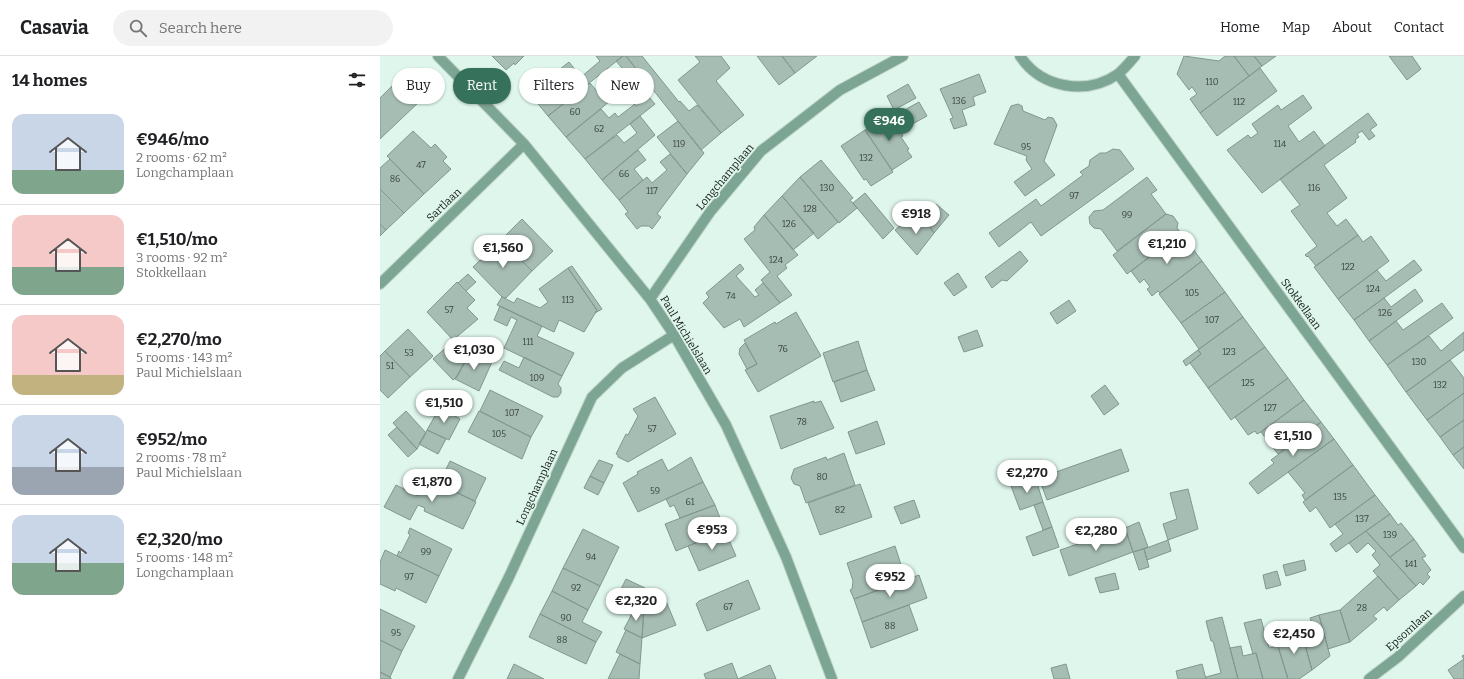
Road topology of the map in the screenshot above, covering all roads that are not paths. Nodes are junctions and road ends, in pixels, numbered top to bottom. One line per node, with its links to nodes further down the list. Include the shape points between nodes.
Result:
1 (438, 56): 6 (street, Paul Michielslaan)
2 (903, 56): 8 (street, Longchamplaan, via 840,90 761,151 710,212)
3 (1020, 56): 5 (street, via 1026,66 1046,80 1071,87 1096,85)
4 (1135, 56): 5 (street)
5 (1118, 74): 10 (street, Stokkellaan)
6 (524, 144): 7 (street, Sartlaan); 8 (street, Paul Michielslaan)
7 (380, 284)
8 (650, 299): 9 (street, Paul Michielslaan)
9 (674, 335): 12 (street, Longchamplaan, via 622,368 592,397 509,577); 13 (street, Paul Michielslaan, via 726,426 786,557)
10 (1464, 548)
11 (1464, 596): 14 (street, Epsomlaan)
12 (458, 679)
13 (832, 679)
14 (1369, 679)

